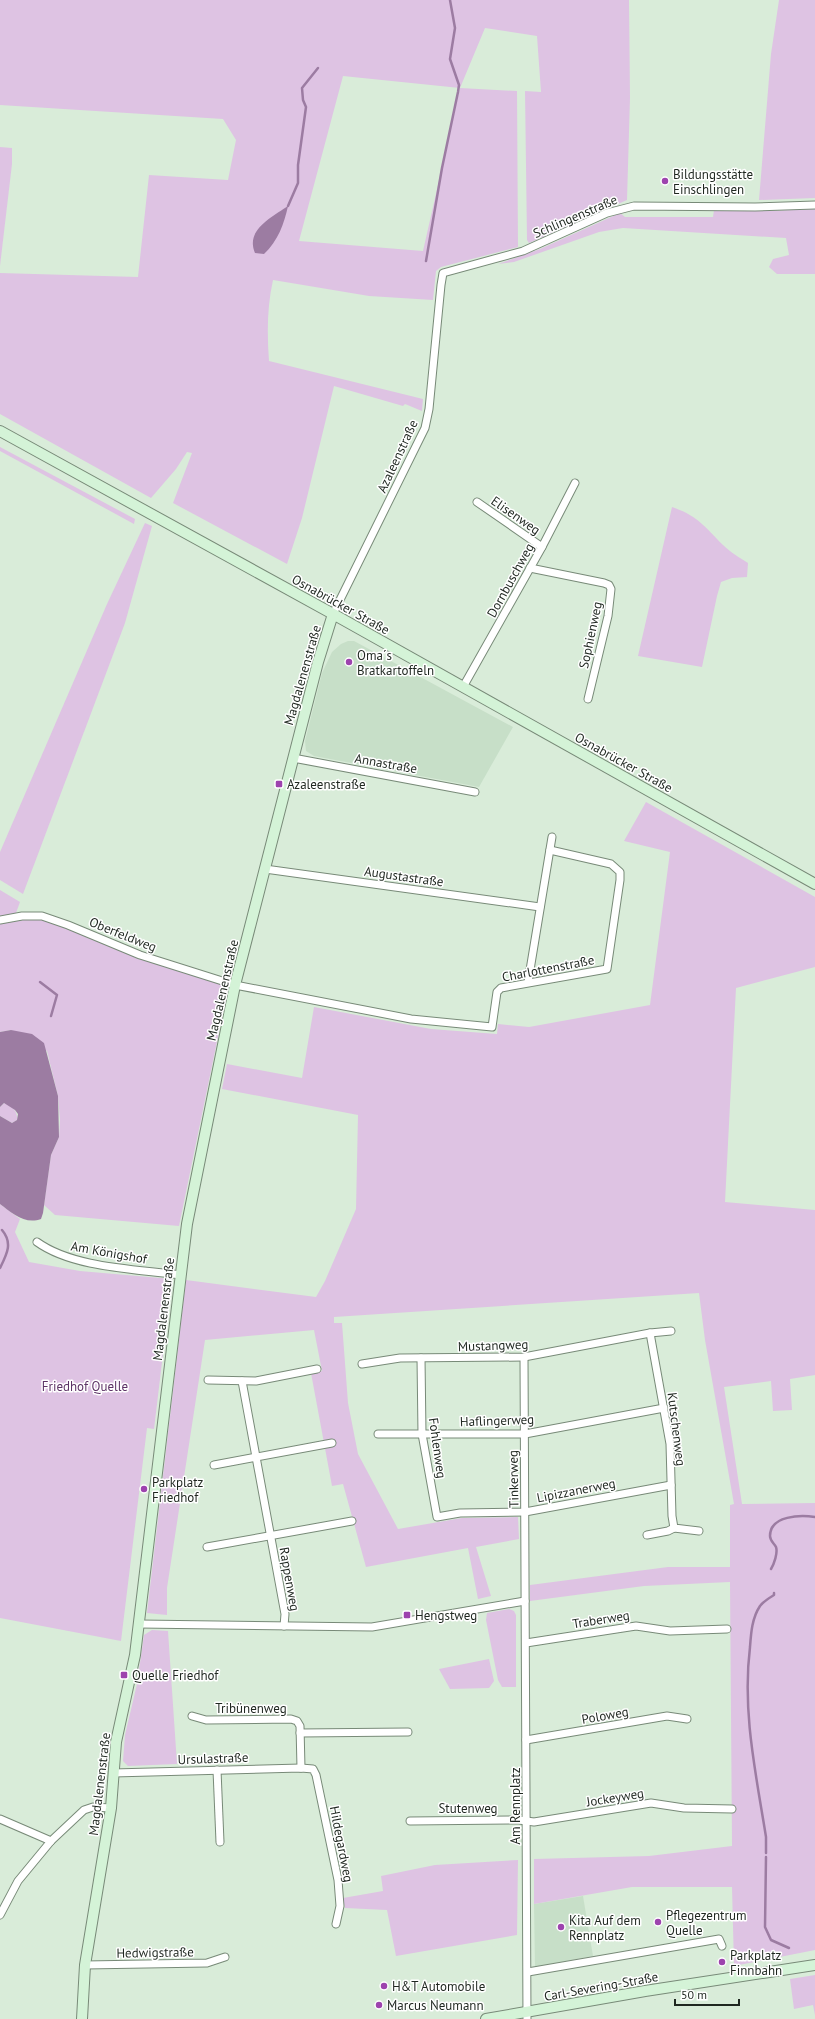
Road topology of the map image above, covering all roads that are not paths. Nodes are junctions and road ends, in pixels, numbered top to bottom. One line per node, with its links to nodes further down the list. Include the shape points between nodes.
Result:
1 (815, 205): 2 (street, Schlingenstraße, via 755,208 634,206 592,219 523,251)
2 (443, 273): 8 (street, Azaleenstraße, via 425,428)
3 (0, 431): 8 (street, Osnabrücker Straße)
4 (575, 483): 6 (street, Dornbuschweg)
5 (477, 502): 6 (street, Elisenweg)
6 (542, 547): 7 (street, Dornbuschweg)
7 (530, 568): 9 (street, Dornbuschweg); 10 (street, Sophienweg, via 604,583 611,589 608,616)
8 (333, 614): 9 (street, Osnabrücker Straße); 11 (street, Magdalenenstraße)
9 (463, 687): 16 (street, Osnabrücker Straße)
10 (588, 699)
11 (293, 758): 12 (street, Annastraße); 15 (street, Magdalenenstraße)
12 (475, 792)
13 (552, 837): 14 (street)
14 (550, 850): 17 (street); 19 (street, Charlottenstraße, via 612,864 620,872 608,969)
15 (265, 869): 17 (street, Augustastraße); 20 (street, Magdalenenstraße)
16 (815, 884)
17 (540, 907): 19 (street)
18 (0, 920): 20 (street, Oberfeldweg, via 42,916 140,955)
19 (528, 982): 20 (street, Charlottenstraße, via 501,988 497,992 492,1027 411,1019)
20 (235, 985): 22 (street, Magdalenenstraße, via 187,1224)
21 (37, 1242): 22 (street, Am Königshof, via 48,1250 83,1261)
22 (180, 1275): 48 (street, Magdalenenstraße)
23 (671, 1331): 24 (street, Mustangweg)
24 (650, 1333): 25 (street, Mustangweg); 31 (street, Kutschenweg)
25 (524, 1357): 26 (street, Mustangweg); 34 (street, Tinkerweg)
26 (421, 1358): 27 (street, Mustangweg, via 400,1358); 33 (street, Fohlenweg)
27 (362, 1364)
28 (317, 1369): 30 (street, via 256,1381)
29 (208, 1380): 30 (street)
30 (242, 1381): 36 (street, Rappenweg)
31 (664, 1408): 34 (street, Haflingerweg); 38 (street, Kutschenweg, via 670,1444)
32 (378, 1434): 33 (street, Haflingerweg)
33 (422, 1434): 34 (street, Haflingerweg); 40 (street, Fohlenweg)
34 (524, 1434): 39 (street, Tinkerweg)
35 (332, 1443): 36 (street)
36 (255, 1458): 37 (street); 44 (street, Rappenweg)
37 (214, 1465)
38 (671, 1485): 39 (street, Lipizzanerweg); 42 (street, Kutschenweg)
39 (526, 1512): 40 (street, Lipizzanerweg, via 460,1513); 47 (street, Tinkerweg)
40 (437, 1517)
41 (352, 1521): 44 (street, Rappenweg)
42 (674, 1528): 43 (street); 45 (street)
43 (699, 1531)
44 (270, 1535): 46 (street, Rappenweg); 49 (street, Rappenweg, via 285,1614)
45 (647, 1535)
46 (207, 1548)
47 (525, 1601): 49 (street, via 372,1627); 51 (street, Am Rennplatz)
48 (139, 1624): 49 (street); 60 (street, Magdalenenstraße, via 130,1682 116,1742)
49 (284, 1626)
50 (727, 1629): 51 (street, Traberweg, via 661,1630 636,1626)
51 (526, 1643): 56 (street, Am Rennplatz)
52 (192, 1716): 55 (street, Tribünenweg, via 206,1720 291,1719 297,1721)
53 (687, 1719): 56 (street, Poloweg, via 667,1716)
54 (408, 1732): 55 (street)
55 (300, 1733): 57 (street)
56 (526, 1740): 65 (street, Am Rennplatz)
57 (300, 1768): 58 (street, Ursulastraße); 59 (street, Ursulastraße)
58 (313, 1769): 69 (street, Hildegardweg, via 338,1880 340,1906)
59 (217, 1770): 60 (street, Ursulastraße); 67 (street)
60 (113, 1773): 61 (street, Magdalenenstraße)
61 (111, 1808): 66 (street, via 93,1807 84,1810); 72 (street, Magdalenenstraße)
62 (732, 1809): 65 (street, Jockeyweg, via 684,1808 651,1803)
63 (0, 1819): 66 (street)
64 (410, 1821): 65 (street, Stutenweg)
65 (527, 1821): 74 (street, Am Rennplatz)
66 (51, 1841): 68 (street, via 18,1881)
67 (220, 1842)
68 (0, 1914)
69 (336, 1924)
70 (722, 1946): 74 (street, via 718,1939)
71 (225, 1956): 72 (street, Hedwigstraße, via 207,1963)
72 (85, 1965): 76 (street, Magdalenenstraße)
73 (815, 1965): 75 (street, Carl-Severing-Straße)
74 (528, 1972): 75 (street, Am Rennplatz)
75 (527, 2015): 77 (street, Carl-Severing-Straße)
76 (82, 2019)
77 (486, 2019)

